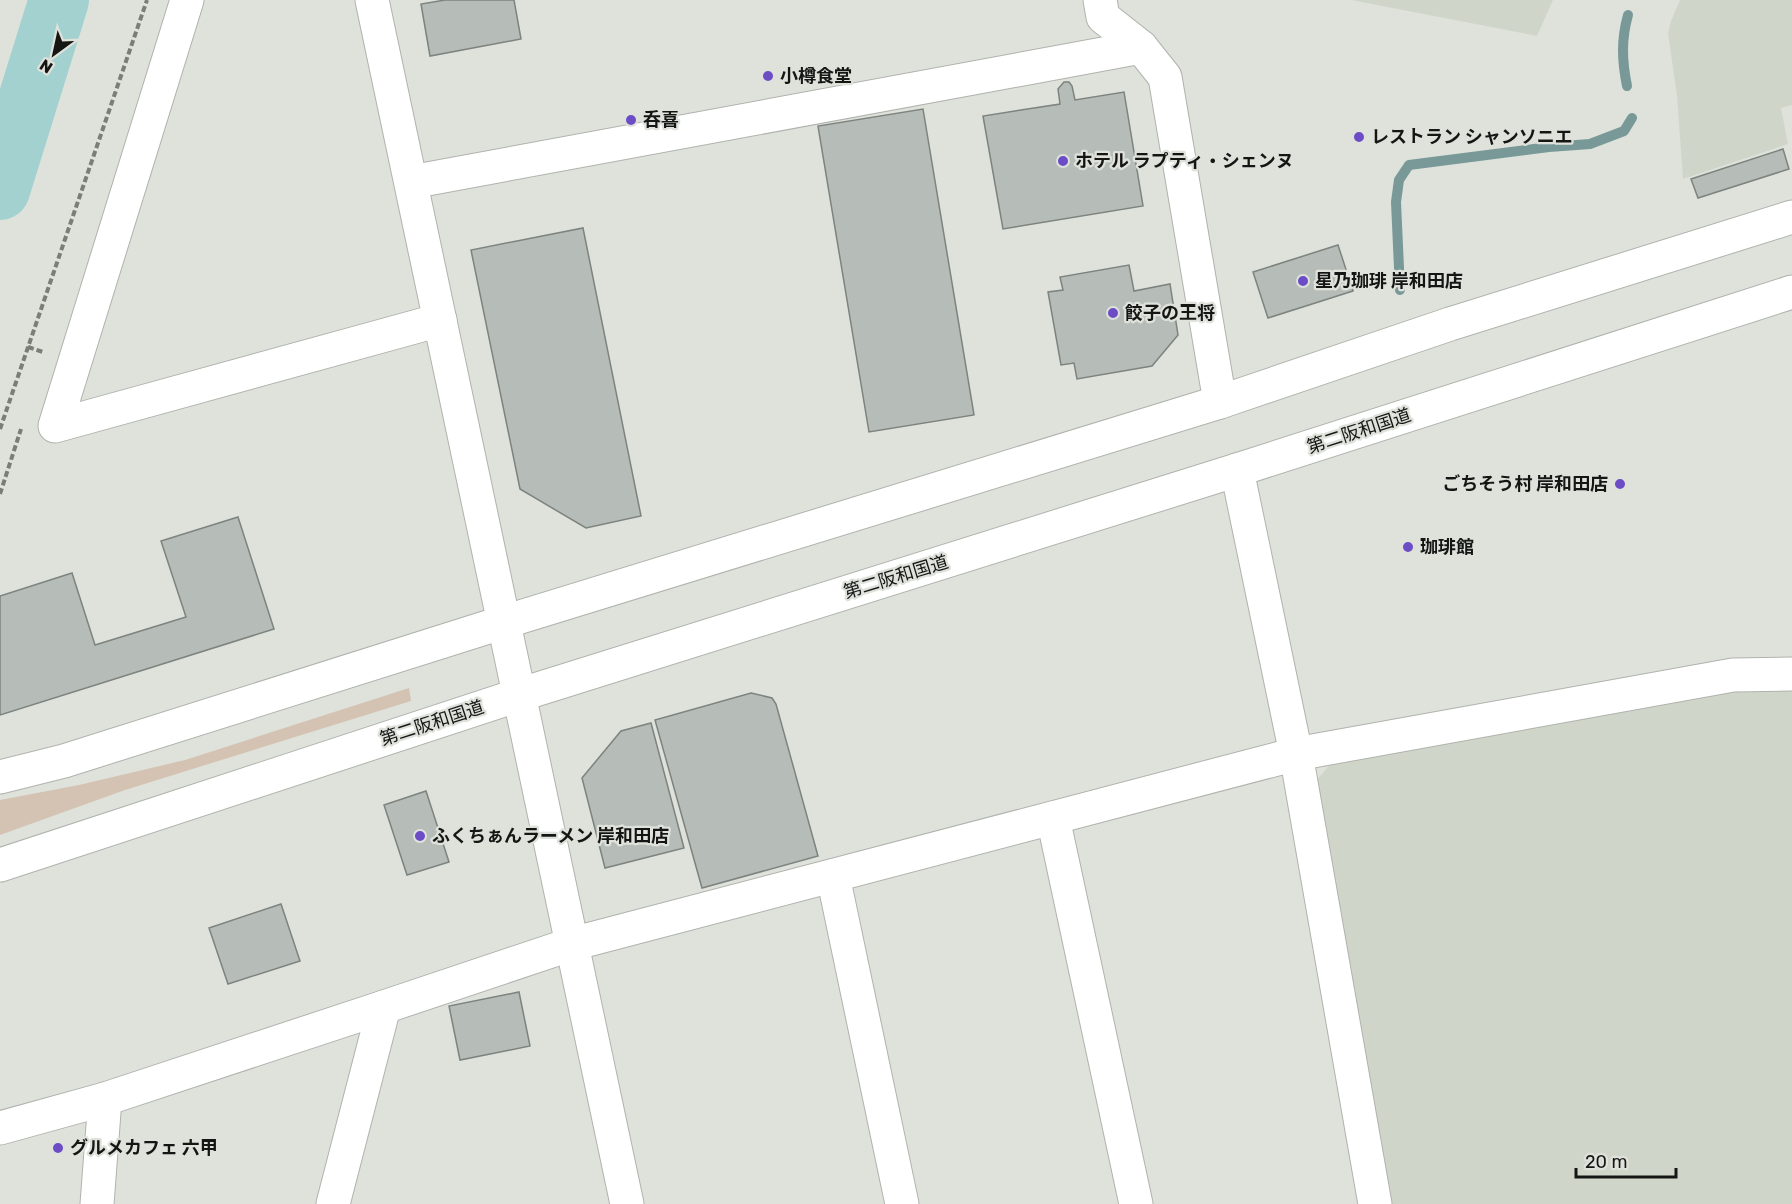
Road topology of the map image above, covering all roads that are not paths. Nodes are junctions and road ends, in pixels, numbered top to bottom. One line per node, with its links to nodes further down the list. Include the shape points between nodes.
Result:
1 (187, 0): 8 (main road, via 55,426)
2 (372, 0): 5 (main road)
3 (1100, 0): 4 (main road, via 1103,17)
4 (1141, 47): 5 (main road); 9 (main road, via 1164,77)
5 (411, 182): 8 (main road)
6 (1792, 217): 9 (main road, via 1450,324)
7 (1792, 292): 10 (main road, 第二阪和国道)
8 (440, 320): 11 (main road)
9 (1220, 402): 11 (main road)
10 (1237, 471): 13 (main road, 第二阪和国道); 14 (main road)
11 (504, 621): 13 (main road); 15 (main road, via 64,761)
12 (1792, 674): 14 (main road, via 1732,675)
13 (519, 695): 17 (main road, 第二阪和国道); 19 (main road)
14 (1296, 754): 16 (main road); 28 (main road)
15 (0, 777)
16 (1053, 818): 18 (main road); 27 (main road)
17 (0, 865)
18 (832, 876): 19 (main road); 26 (main road)
19 (572, 944): 20 (main road); 25 (main road)
20 (384, 1007): 21 (main road); 24 (main road)
21 (105, 1098): 22 (main road); 23 (main road)
22 (0, 1128)
23 (97, 1204)
24 (333, 1204)
25 (627, 1204)
26 (902, 1204)
27 (1136, 1204)
28 (1375, 1204)

